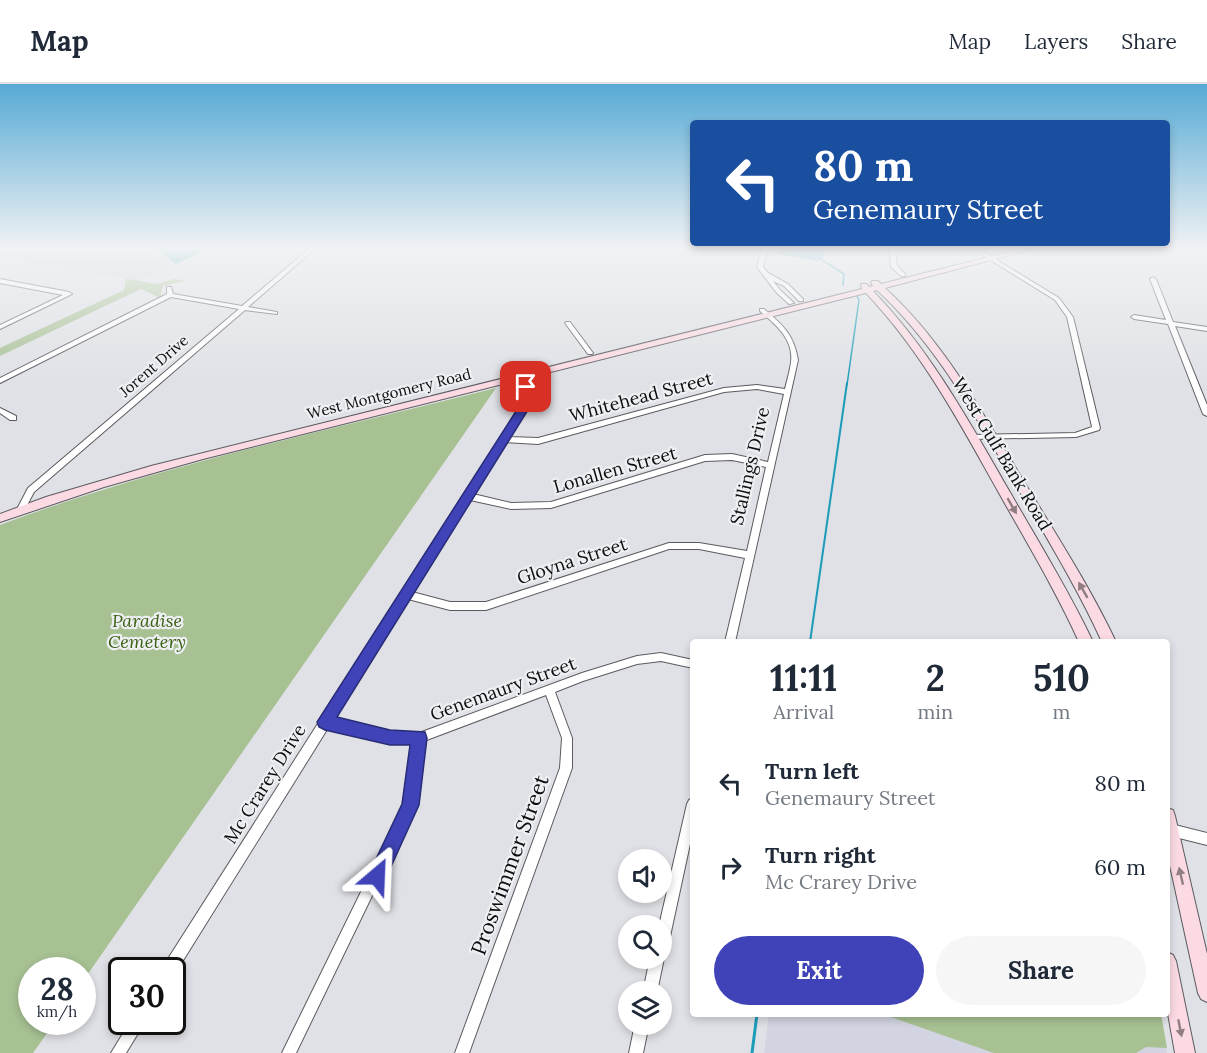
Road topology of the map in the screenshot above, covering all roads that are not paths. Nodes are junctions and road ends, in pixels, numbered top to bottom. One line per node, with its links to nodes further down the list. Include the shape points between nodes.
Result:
1 (65, 293): 21 (street, via 69,294)
2 (168, 293): 27 (street)
3 (176, 293): 15 (street)
4 (260, 293): 15 (street, Jorent Drive)
5 (782, 293): 14 (street)
6 (794, 293): 13 (street)
7 (835, 293): 13 (main road, West Montgomery Road)
8 (842, 293): 16 (main road, West Montgomery Road)
9 (877, 293): 23 (main road, West Gulf Bank Road)
10 (880, 293): 24 (main road, West Gulf Bank Road, via 918,325)
11 (1047, 293): 32 (street, via 1065,307 1070,317 1096,428 1076,435)
12 (1158, 293): 20 (street)
13 (801, 300): 14 (main road, West Montgomery Road)
14 (791, 303): 16 (main road, West Montgomery Road)
15 (243, 308): 17 (street); 37 (street, Jorent Drive, via 31,490)
16 (765, 312): 25 (main road, West Montgomery Road); 26 (main road, West Montgomery Road); 28 (street, Stallings Drive, via 793,344 795,360)
17 (275, 313)
18 (1134, 317): 20 (street)
19 (568, 323): 25 (street)
20 (1169, 323): 22 (street); 30 (street)
21 (0, 327)
22 (1207, 329)
23 (921, 350): 24 (main road); 33 (main road, West Gulf Bank Road)
24 (937, 350): 32 (main road, West Gulf Bank Road)
25 (590, 353): 26 (main road, West Montgomery Road)
26 (520, 374): 34 (street, Mc Crarey Drive, via 527,394 525,405); 37 (main road, West Montgomery Road, via 143,462); 39 (main road, West Montgomery Road, via 191,457)
27 (0, 381)
28 (787, 392): 34 (street, Whitehead Street, via 732,388 538,441); 35 (street, Stallings Drive)
29 (0, 410): 31 (street)
30 (1207, 414)
31 (13, 418)
32 (992, 436): 33 (street); 41 (main road, West Gulf Bank Road)
33 (973, 437): 42 (main road, West Gulf Bank Road, one-way to 42)
34 (504, 439): 36 (street, Mc Crarey Drive)
35 (771, 465): 36 (street, Lonallen Street, via 732,457 705,458 551,505 511,506); 43 (street, Stallings Drive)
36 (467, 496): 44 (street, Mc Crarey Drive)
37 (26, 500): 38 (main road, West Montgomery Road); 39 (street, Jorent Drive)
38 (0, 509)
39 (20, 511): 40 (main road, West Montgomery Road)
40 (0, 518)
41 (1047, 528): 42 (main road); 47 (main road, West Gulf Bank Road, one-way to 41)
42 (1025, 529): 46 (main road, West Gulf Bank Road)
43 (750, 555): 44 (street, Gloyna Street, via 699,546 669,546 486,606 450,606); 45 (street, Stallings Drive)
44 (405, 594): 50 (street, Mc Crarey Drive)
45 (731, 639)
46 (1084, 639)
47 (1108, 639)
48 (690, 663): 49 (street, Genemaury Street, via 661,657 637,660)
49 (549, 689): 51 (street, Genemaury Street); 64 (street, Proswimmer Street, via 567,738 566,768)
50 (325, 722): 51 (street, Genemaury Street, via 390,738); 57 (street, Mc Crarey Drive)
51 (419, 738): 63 (street, via 410,805)
52 (690, 817): 56 (street)
53 (1170, 826): 55 (street)
54 (1170, 834): 59 (main road, one-way to 54)
55 (1207, 839)
56 (668, 915)
57 (178, 957)
58 (1170, 976): 66 (main road, one-way to 66)
59 (1207, 993)
60 (130, 1035): 62 (street)
61 (640, 1035): 65 (street)
62 (118, 1053)
63 (289, 1053)
64 (462, 1053)
65 (636, 1053)
66 (1185, 1053)

